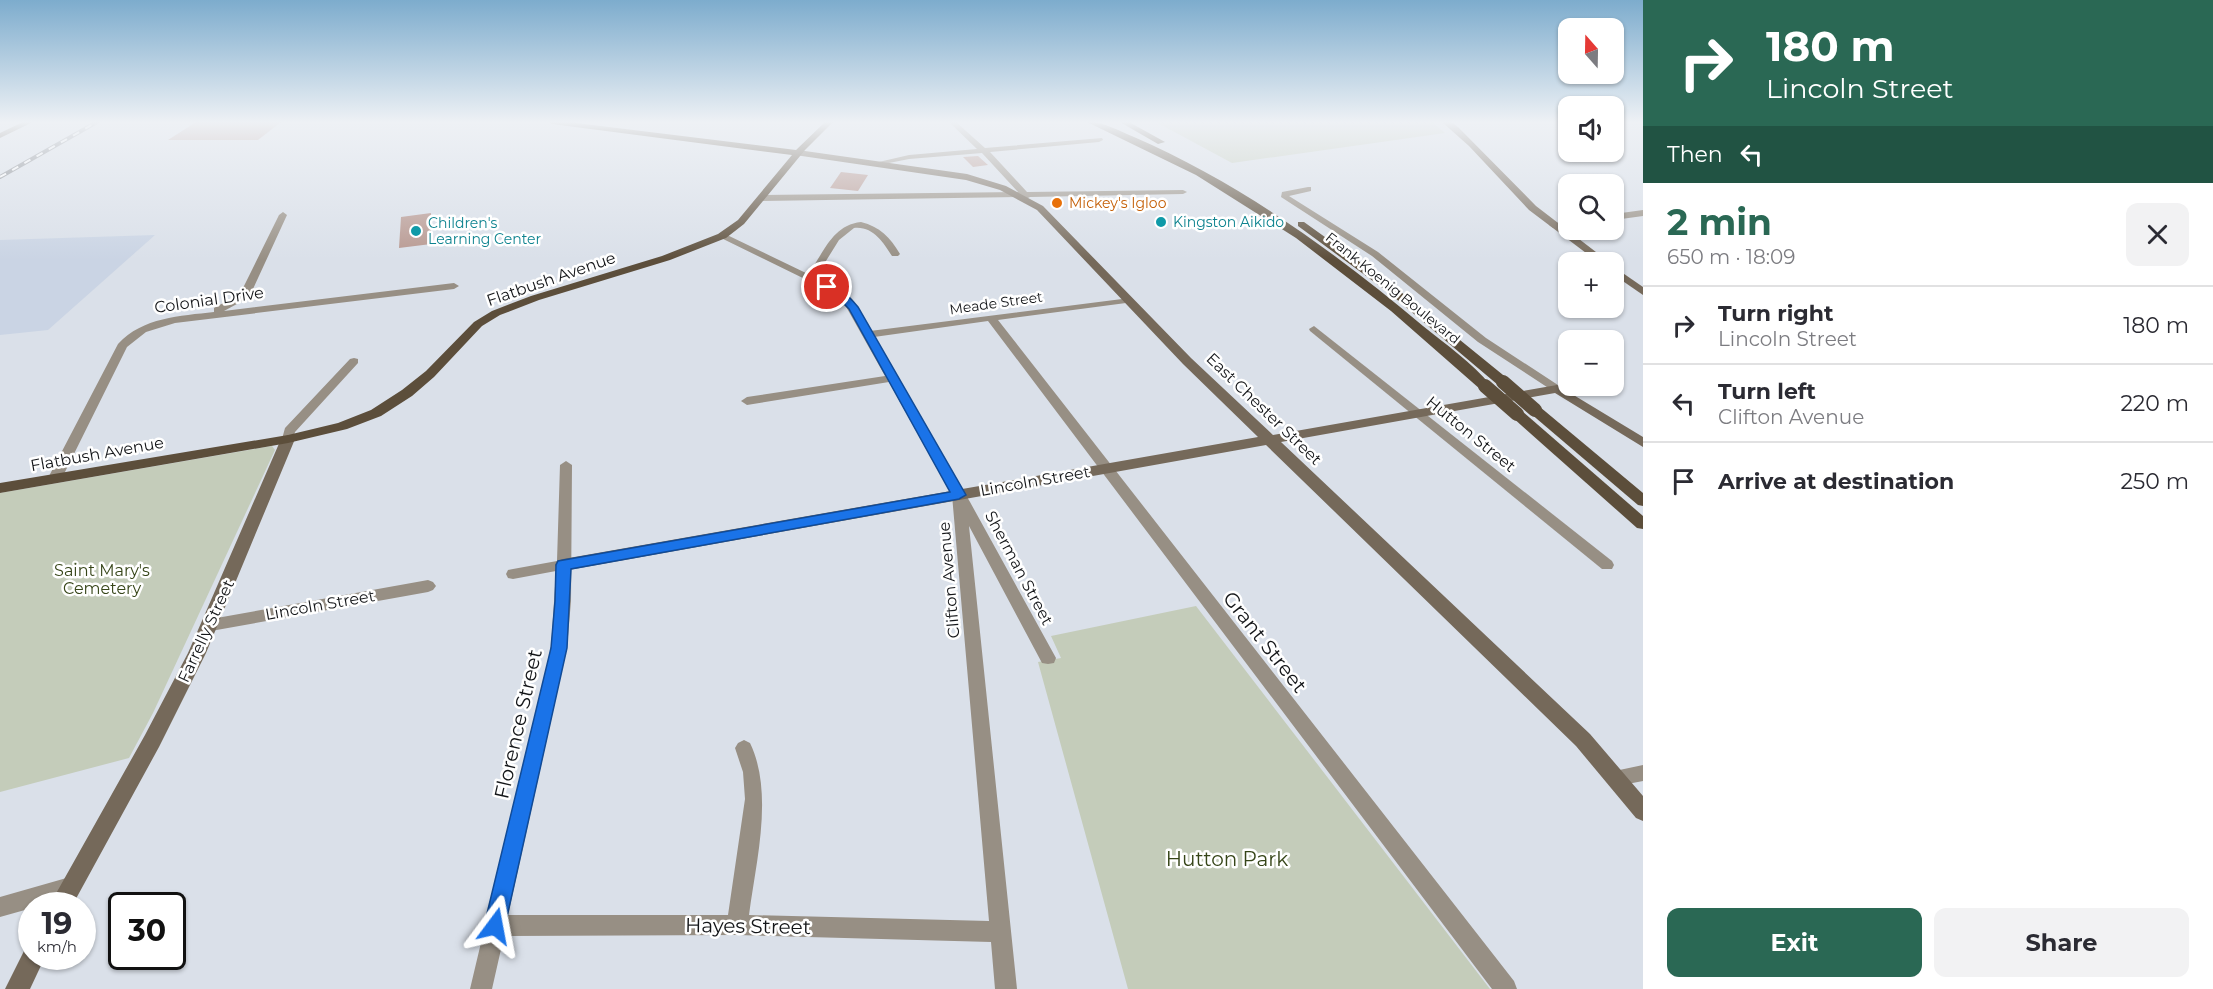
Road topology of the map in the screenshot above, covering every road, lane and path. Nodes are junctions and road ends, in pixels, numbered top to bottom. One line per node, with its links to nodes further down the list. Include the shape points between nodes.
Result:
1 (786, 168): 10 (main road, Flatbush Avenue)
2 (904, 168): 9 (street, East Chester Street, via 967,177)
3 (999, 168): 9 (street, East Chester Street)
4 (1190, 168): 44 (main road, Frank Koenig Boulevard, bridge, via 1290,230 1380,296)
5 (1206, 168): 43 (main road, Frank Koenig Boulevard, bridge, via 1334,246 1412,306)
6 (1494, 168): 16 (street)
7 (1308, 189): 32 (street, via 1289,191 1285,197 1375,254 1482,340)
8 (1183, 192): 9 (street)
9 (1023, 196): 10 (street); 25 (street, East Chester Street, via 1051,218)
10 (761, 198): 18 (main road, Flatbush Avenue, via 741,222)
11 (1643, 213): 13 (street)
12 (283, 215): 26 (street, via 242,297)
13 (1628, 215): 14 (street); 17 (street)
14 (1624, 216)
15 (1558, 224): 16 (street)
16 (1553, 225): 19 (street)
17 (1643, 225)
18 (722, 236): 21 (street, Clifton Avenue); 35 (main road, Flatbush Avenue, via 496,313 478,324 420,383 393,403 342,426)
19 (1590, 252)
20 (895, 254): 21 (street, via 880,231 851,227 841,232)
21 (810, 278): 29 (street, Clifton Avenue, via 848,301)
22 (1624, 278): 24 (street)
23 (454, 286): 26 (street, Colonial Drive)
24 (1643, 292)
25 (1126, 300): 27 (street, Meade Street); 36 (street, East Chester Street)
26 (206, 316): 40 (street, Colonial Drive, via 149,326 129,338)
27 (992, 319): 29 (street, Meade Street); 39 (street, Grant Street)
28 (1314, 329): 34 (street, Hutton Street)
29 (869, 334): 31 (street, Clifton Avenue)
30 (354, 361): 35 (street, Farrelly Street, via 289,431)
31 (893, 378): 33 (street); 42 (street, Clifton Avenue)
32 (1557, 389): 34 (street, Lincoln Street); 37 (street)
33 (747, 401)
34 (1419, 413): 36 (street, Lincoln Street); 46 (street, Hutton Street)
35 (288, 439): 40 (main road, Flatbush Avenue); 49 (street, Farrelly Street)
36 (1270, 439): 39 (street, Lincoln Street); 53 (street, East Chester Street)
37 (1643, 443)
38 (566, 465): 45 (street, Florence Street)
39 (1105, 468): 42 (street, Lincoln Street); 65 (street, Grant Street)
40 (56, 478): 41 (main road, Flatbush Avenue)
41 (0, 488)
42 (959, 495): 45 (street, Lincoln Street); 50 (street, Sherman Street); 60 (street, Clifton Avenue)
43 (1643, 501)
44 (1643, 524)
45 (563, 565): 47 (street, Lincoln Street); 59 (street, Florence Street, via 559,648)
46 (1607, 565)
47 (513, 574)
48 (428, 586): 49 (street, Lincoln Street)
49 (211, 625): 55 (street, Farrelly Street, via 152,741)
50 (1048, 658)
51 (744, 748): 58 (street, via 752,772 754,799)
52 (1643, 773): 53 (street)
53 (1617, 778): 54 (street, East Chester Street)
54 (1643, 810)
55 (70, 887): 56 (street, Farrelly Street); 57 (street)
56 (67, 892)
57 (0, 907)
58 (737, 925): 59 (street, Hayes Street); 60 (street, Hayes Street)
59 (495, 926): 63 (street, Florence Street)
60 (1001, 932): 64 (street, Clifton Avenue)
61 (26, 970): 62 (street)
62 (16, 989)
63 (481, 989)
64 (1006, 989)
65 (1506, 989)

